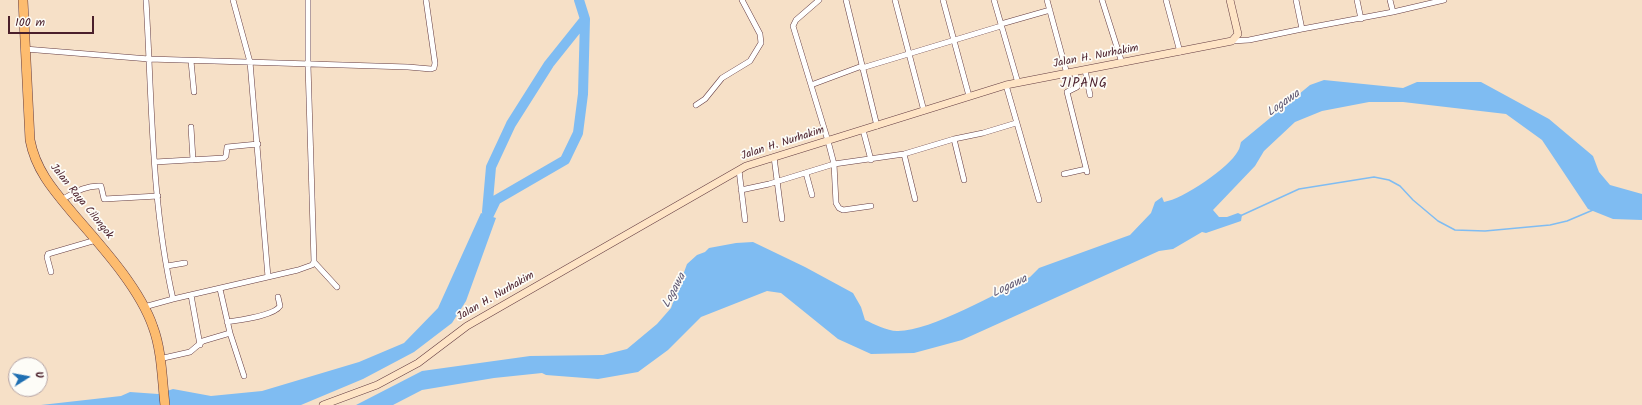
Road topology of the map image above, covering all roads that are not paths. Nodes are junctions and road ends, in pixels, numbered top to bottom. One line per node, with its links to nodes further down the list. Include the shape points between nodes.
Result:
1 (23, 0): 28 (highway, Jalan Raya Cilongok)
2 (146, 0): 31 (street)
3 (233, 0): 33 (street)
4 (308, 0): 35 (street)
5 (426, 0): 35 (street, via 434,68)
6 (742, 0): 46 (street, via 760,34 761,43 750,61 722,78 705,99)
7 (819, 0): 41 (street, via 796,20 793,26)
8 (846, 0): 36 (street)
9 (895, 0): 30 (street)
10 (943, 0): 26 (street)
11 (994, 0): 24 (street)
12 (1047, 0): 21 (street)
13 (1102, 0): 34 (street)
14 (1166, 0): 29 (street)
15 (1230, 0): 27 (main road, via 1238,34)
16 (1296, 0): 25 (street)
17 (1357, 0): 23 (street)
18 (1390, 0): 22 (street)
19 (1444, 0): 20 (street)
20 (1424, 2): 22 (street)
21 (1050, 10): 24 (street); 39 (street)
22 (1392, 12): 23 (street)
23 (1361, 18): 25 (street)
24 (1001, 25): 26 (street); 40 (street)
25 (1302, 28): 27 (street, via 1249,40)
26 (954, 40): 30 (street); 45 (street)
27 (1232, 41): 29 (main road, Jalan H. Nurhakim)
28 (25, 49): 31 (street); 70 (highway, Jalan Raya Cilongok, via 33,155 44,179)
29 (1180, 52): 34 (main road, Jalan H. Nurhakim)
30 (909, 54): 36 (street); 47 (street)
31 (149, 59): 32 (street); 59 (street)
32 (191, 61): 33 (street); 43 (street)
33 (250, 62): 35 (street); 54 (street)
34 (1122, 62): 37 (main road, Jalan H. Nurhakim)
35 (308, 65): 76 (street)
36 (862, 67): 41 (street); 49 (street)
37 (1085, 70): 38 (main road, Jalan H. Nurhakim); 44 (street)
38 (1075, 72): 39 (main road, Jalan H. Nurhakim); 63 (street, via 1077,87 1067,92 1086,171)
39 (1067, 74): 40 (main road, Jalan H. Nurhakim)
40 (1018, 83): 42 (main road, Jalan H. Nurhakim)
41 (811, 85): 53 (street)
42 (1006, 85): 45 (main road, Jalan H. Nurhakim); 48 (street)
43 (194, 92)
44 (1090, 95)
45 (969, 96): 47 (main road, Jalan H. Nurhakim)
46 (696, 105)
47 (924, 111): 49 (main road, Jalan H. Nurhakim)
48 (1016, 124): 52 (street); 71 (street)
49 (877, 126): 51 (main road, Jalan H. Nurhakim)
50 (191, 127): 57 (street)
51 (863, 130): 53 (main road, Jalan H. Nurhakim); 58 (street)
52 (954, 139): 55 (street); 64 (street)
53 (828, 141): 56 (main road, Jalan H. Nurhakim); 60 (street)
54 (258, 144): 57 (street, via 227,147 224,158); 80 (street)
55 (904, 154): 58 (street); 69 (street)
56 (774, 157): 61 (main road, Jalan H. Nurhakim); 65 (street)
57 (193, 160): 59 (street)
58 (871, 160): 60 (street)
59 (155, 162): 68 (street)
60 (834, 164): 62 (street); 72 (street, via 836,204 839,208 843,210)
61 (739, 170): 66 (street); 93 (main road, Jalan H. Nurhakim, via 467,326 418,363 377,385)
62 (806, 172): 65 (street); 67 (street)
63 (1064, 174)
64 (964, 180)
65 (778, 181): 66 (street); 73 (street)
66 (741, 190): 74 (street)
67 (812, 195)
68 (158, 196): 70 (street, via 104,199 101,186 94,186 83,188); 78 (street)
69 (915, 199)
70 (61, 200): 75 (highway, Jalan Raya Cilongok)
71 (1039, 200)
72 (871, 206)
73 (782, 219)
74 (745, 220)
75 (96, 240): 79 (street, via 48,254); 86 (highway, Jalan Raya Cilongok, via 127,280)
76 (314, 262): 80 (street, via 307,268); 81 (street)
77 (185, 264): 78 (street)
78 (166, 266): 85 (street)
79 (51, 272)
80 (268, 278): 82 (street)
81 (337, 287)
82 (220, 289): 83 (street); 87 (street)
83 (191, 296): 85 (street); 89 (street)
84 (278, 297): 87 (street, via 280,306 277,310)
85 (174, 299): 86 (street)
86 (144, 308): 90 (highway, Jalan Raya Cilongok, via 153,326)
87 (227, 322): 88 (street)
88 (230, 333): 89 (street); 91 (street)
89 (200, 344): 90 (street, via 190,352)
90 (159, 359): 92 (highway, Jalan Raya Cilongok)
91 (244, 376)
92 (166, 405)
93 (323, 405)

